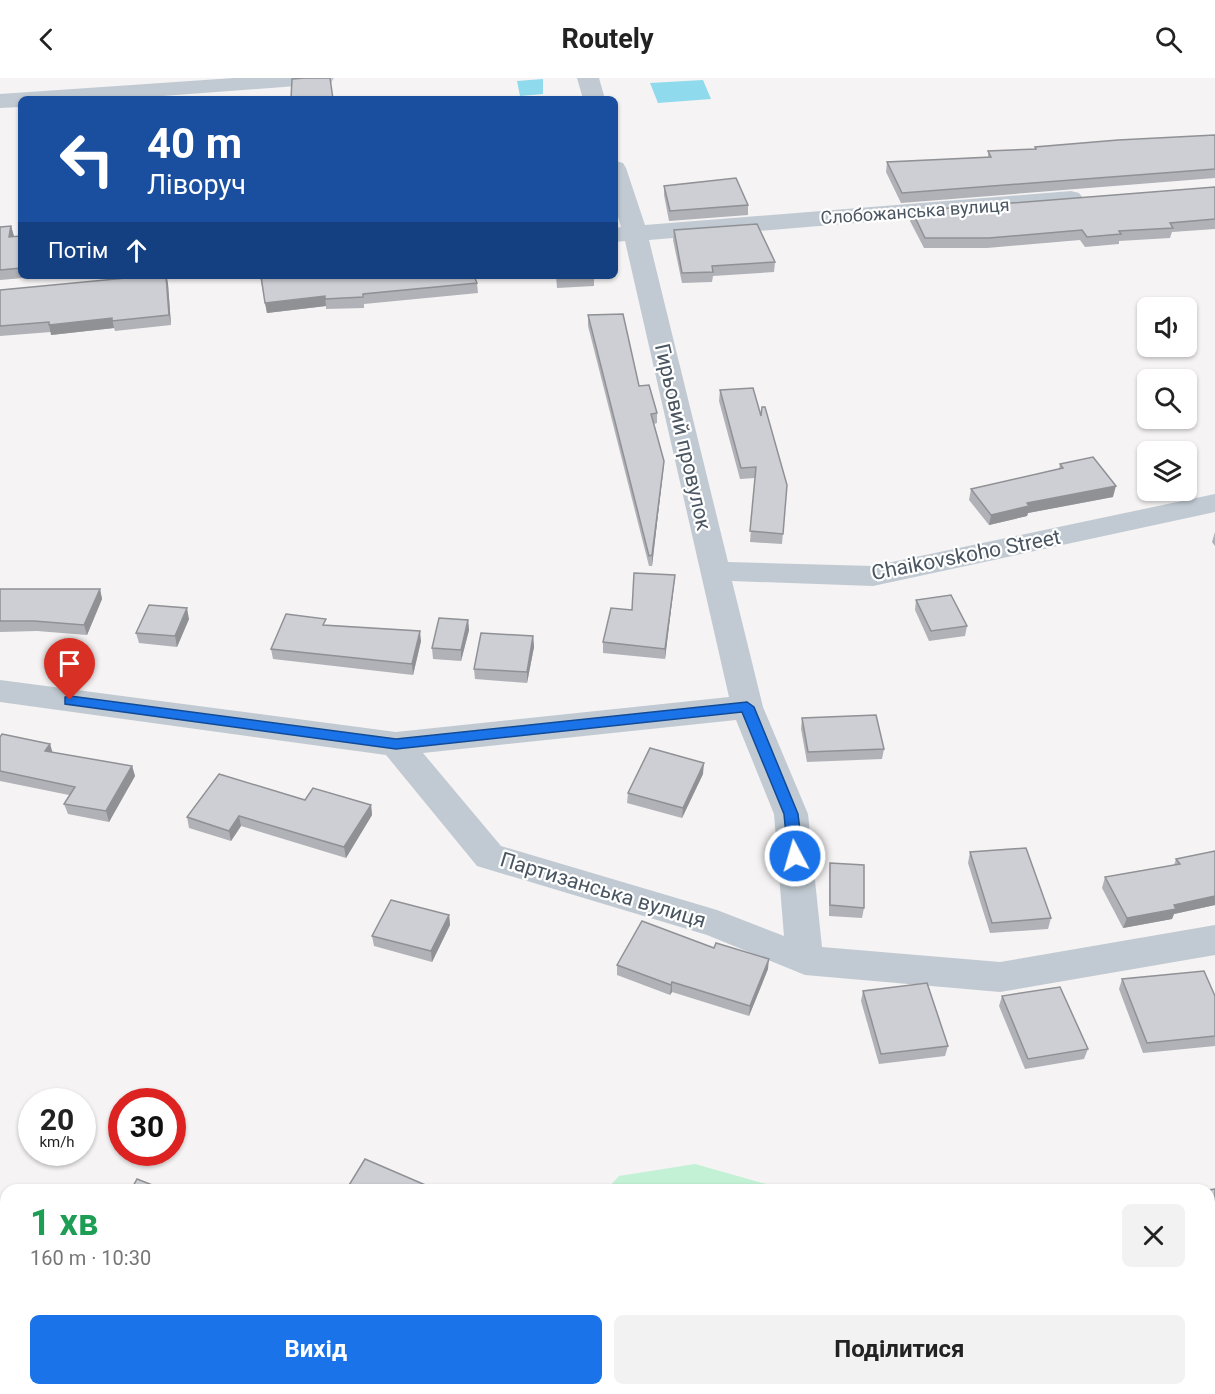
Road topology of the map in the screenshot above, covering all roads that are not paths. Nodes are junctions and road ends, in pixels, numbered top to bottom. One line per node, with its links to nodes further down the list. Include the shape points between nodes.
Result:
1 (323, 78): 3 (street)
2 (588, 78): 4 (street)
3 (75, 96)
4 (593, 96)
5 (18, 100): 6 (street)
6 (0, 101)
7 (618, 188): 9 (street, Гирьовий провулок)
8 (1097, 196): 9 (street, Слобожанська вулиця)
9 (625, 234): 11 (street, Гирьовий провулок)
10 (1215, 503): 11 (street, Chaikovskoho Street, via 873,576)
11 (714, 571): 13 (street, Гирьовий провулок)
12 (0, 691): 14 (street)
13 (747, 707): 14 (street); 16 (street, Гирьовий провулок, via 791,814)
14 (396, 744): 16 (street, Партизанська вулиця, via 489,856 717,924)
15 (1215, 940): 16 (street, Партизанська вулиця, via 1000,977)
16 (805, 960)

